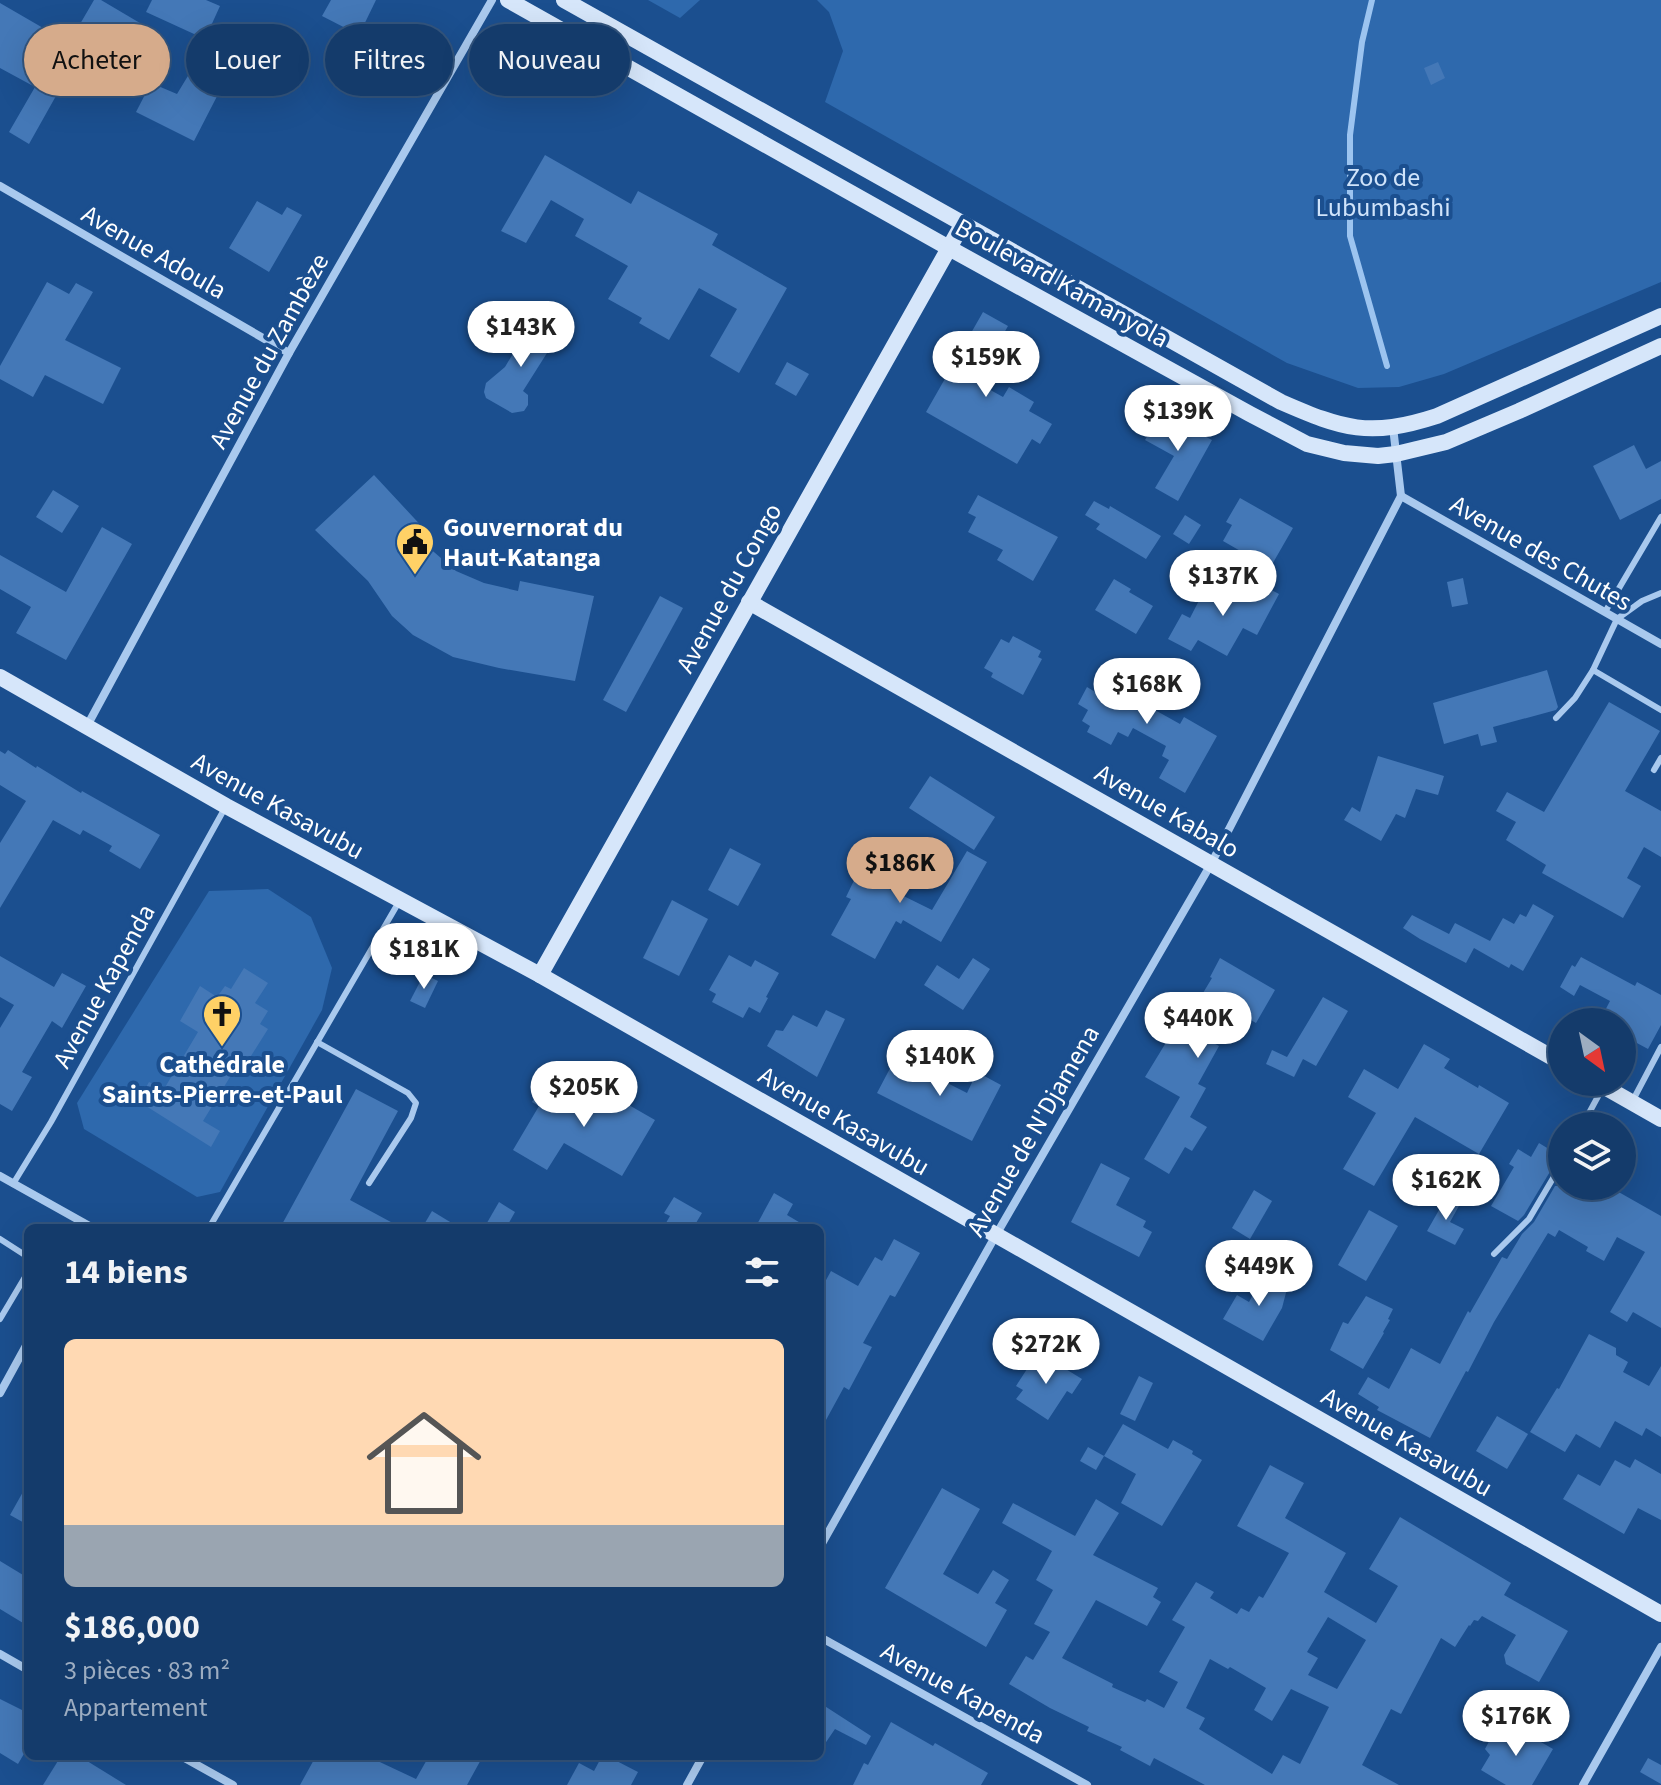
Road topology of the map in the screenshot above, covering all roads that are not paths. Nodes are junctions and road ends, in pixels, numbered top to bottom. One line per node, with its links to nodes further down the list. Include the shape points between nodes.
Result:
1 (492, 0): 9 (street, Avenue du Zambèze)
2 (508, 0): 6 (main road, Boulevard Kamanyola)
3 (564, 0): 5 (main road, Boulevard Kamanyola)
4 (0, 186): 9 (street, Avenue Adoula)
5 (962, 225): 6 (main road, Avenue du Congo); 10 (main road, Boulevard Kamanyola, via 1281,402 1340,426)
6 (949, 248): 11 (main road, Boulevard Kamanyola, via 1307,444 1344,453); 15 (main road, Avenue du Congo)
7 (1661, 316): 10 (main road, Boulevard Kamanyola, via 1437,416)
8 (1661, 346): 11 (main road, Boulevard Kamanyola, via 1446,442)
9 (289, 353): 23 (street, Avenue du Zambèze)
10 (1393, 427): 11 (street)
11 (1396, 454): 12 (street)
12 (1401, 496): 16 (street, Avenue des Chutes); 27 (street, Avenue de N'Djamena)
13 (1661, 517): 16 (lane)
14 (1661, 593): 17 (lane)
15 (749, 602): 27 (main road, Avenue Kabalo); 29 (main road, Avenue du Congo)
16 (1605, 612): 17 (street, Avenue des Chutes)
17 (1617, 619): 18 (street, Avenue des Chutes); 19 (lane)
18 (1661, 644)
19 (1593, 670): 21 (lane); 22 (lane)
20 (0, 677): 23 (main road, Avenue Kasavubu)
21 (1661, 710)
22 (1556, 718)
23 (87, 726): 26 (main road, Avenue Kasavubu)
24 (1661, 758): 25 (lane)
25 (1654, 770)
26 (226, 806): 28 (main road, Avenue Kasavubu); 38 (lane, Avenue Kapenda)
27 (1211, 864): 32 (main road, Avenue Kabalo); 42 (street, Avenue de N'Djamena)
28 (400, 900): 29 (main road, Avenue Kasavubu); 30 (lane)
29 (540, 975): 42 (main road, Avenue Kasavubu)
30 (317, 1042): 37 (lane, via 408,1093 416,1103); 41 (lane)
31 (1661, 1047): 34 (lane)
32 (1548, 1055)
33 (1621, 1096): 34 (main road)
34 (1632, 1102): 35 (main road)
35 (1661, 1119)
36 (0, 1176): 38 (street)
37 (369, 1183)
38 (13, 1184): 40 (street)
39 (1548, 1187): 45 (lane, via 1529,1219)
40 (85, 1224)
41 (211, 1224)
42 (996, 1235): 50 (street, Avenue de N'Djamena); 51 (main road, Avenue Kasavubu)
43 (0, 1239): 44 (lane)
44 (24, 1254)
45 (1494, 1254)
46 (24, 1279): 47 (lane)
47 (0, 1319)
48 (24, 1349): 49 (street)
49 (0, 1393)
50 (824, 1540)
51 (1661, 1614)
52 (824, 1639): 60 (street, Avenue Kapenda)
53 (1661, 1647): 61 (street)
54 (0, 1654): 55 (street)
55 (24, 1668)
56 (188, 1760): 58 (street)
57 (701, 1760): 59 (street)
58 (233, 1785)
59 (687, 1785)
60 (1087, 1785)
61 (1583, 1785)

